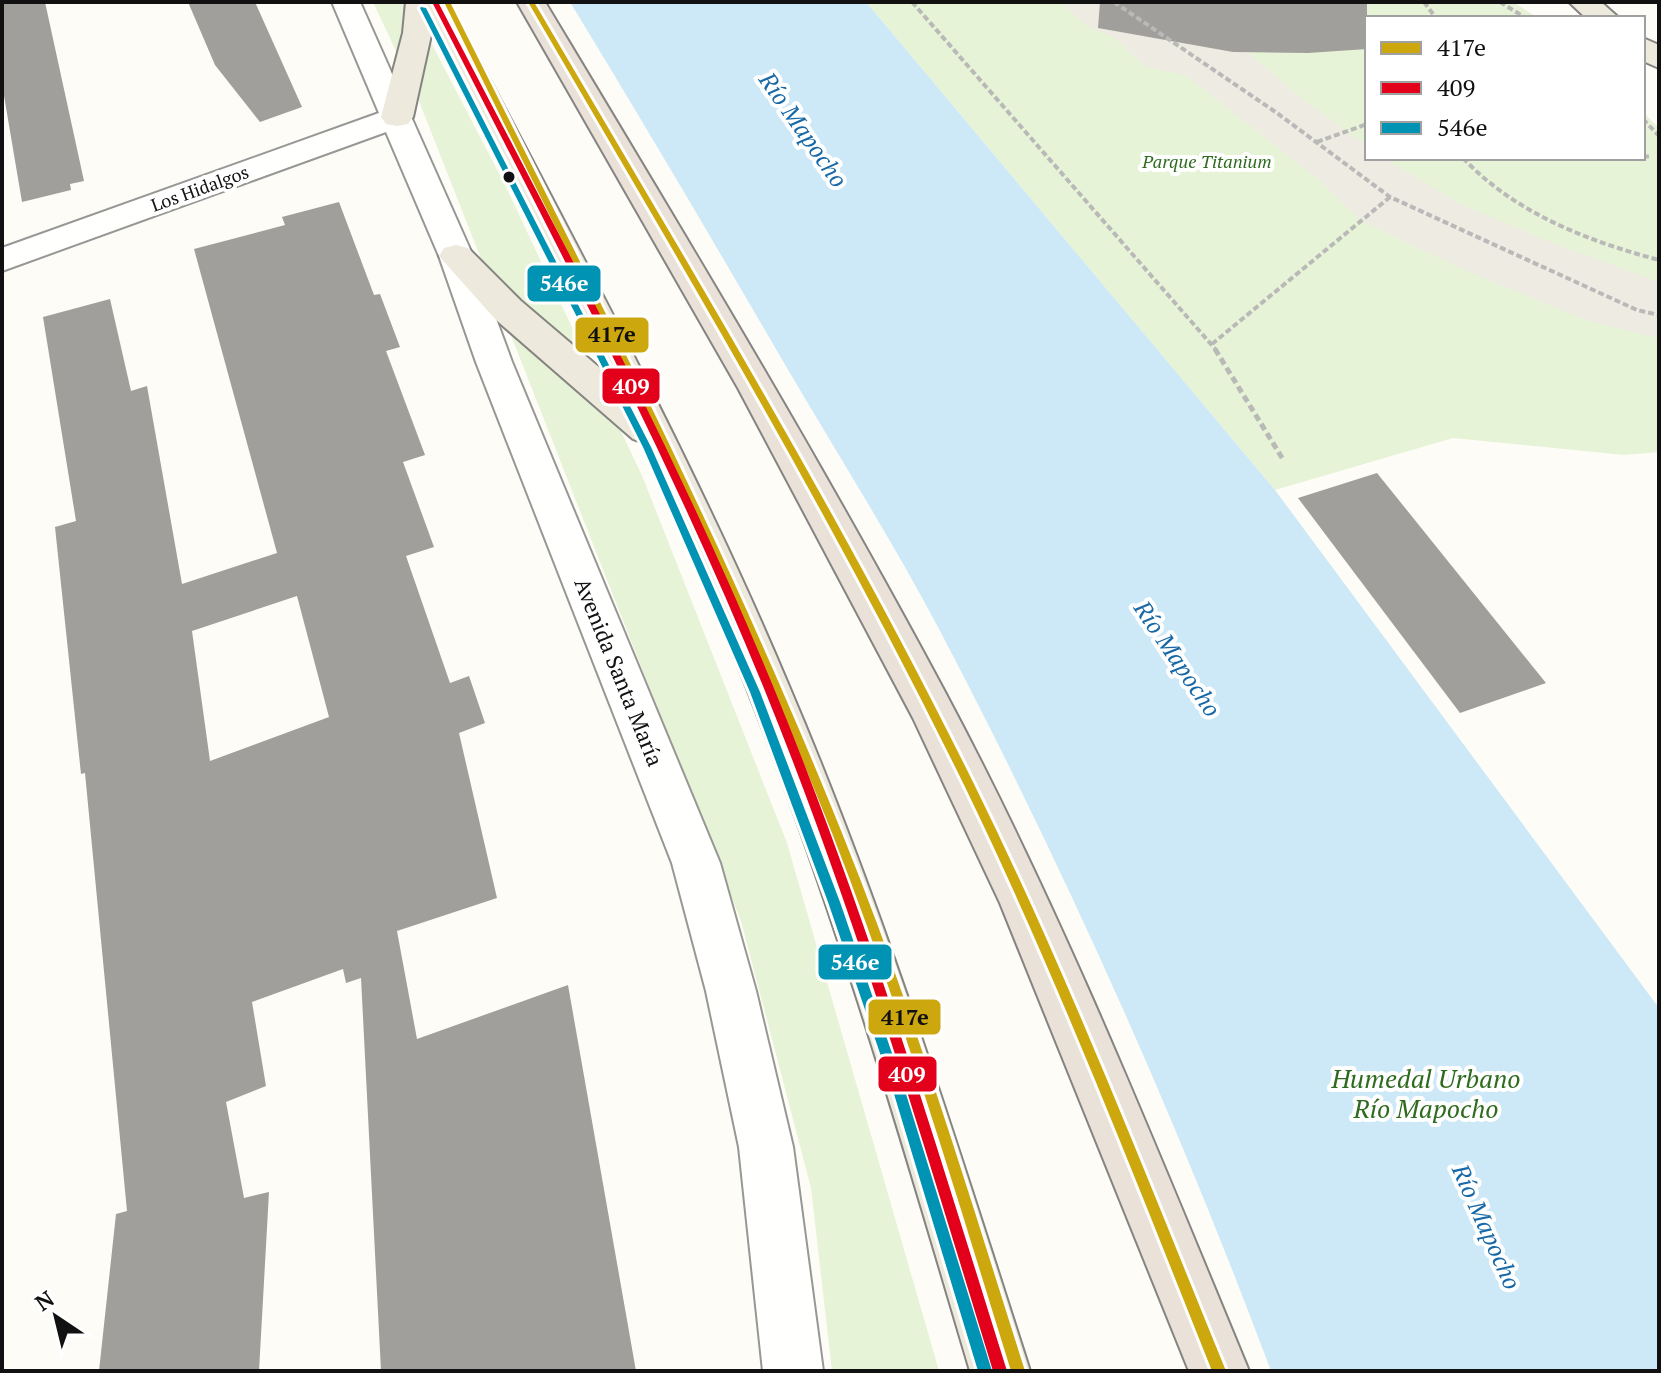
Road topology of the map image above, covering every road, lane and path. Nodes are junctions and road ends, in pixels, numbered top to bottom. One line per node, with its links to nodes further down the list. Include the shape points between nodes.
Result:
1 (346, 2): 11 (street, Avenida Santa María)
2 (420, 2): 11 (main road, via 418,33)
3 (435, 2): 25 (main road)
4 (531, 2): 29 (highway, via 757,388 930,707 1021,894)
5 (912, 2): 24 (path)
6 (1114, 2): 15 (path)
7 (1500, 2): 9 (path)
8 (1583, 2): 10 (main road)
9 (1523, 16)
10 (1602, 16)
11 (397, 117): 20 (street, Avenida Santa María); 21 (street, Los Hidalgos)
12 (1645, 121): 14 (path)
13 (1365, 125): 15 (path)
14 (1659, 136)
15 (1316, 142): 19 (path)
16 (1645, 156): 17 (path)
17 (1652, 157)
18 (1465, 160): 22 (path, via 1506,194 1557,223)
19 (1390, 197): 23 (path, via 1637,310); 24 (path)
20 (456, 256): 25 (main road, via 508,310); 27 (street, Avenida Santa María, via 696,863 766,1147)
21 (2, 260)
22 (1659, 260)
23 (1659, 315)
24 (1212, 344): 26 (path)
25 (660, 441): 28 (main road, via 768,687 847,897)
26 (1284, 461)
27 (793, 1371)
28 (1000, 1371)
29 (1219, 1371)

